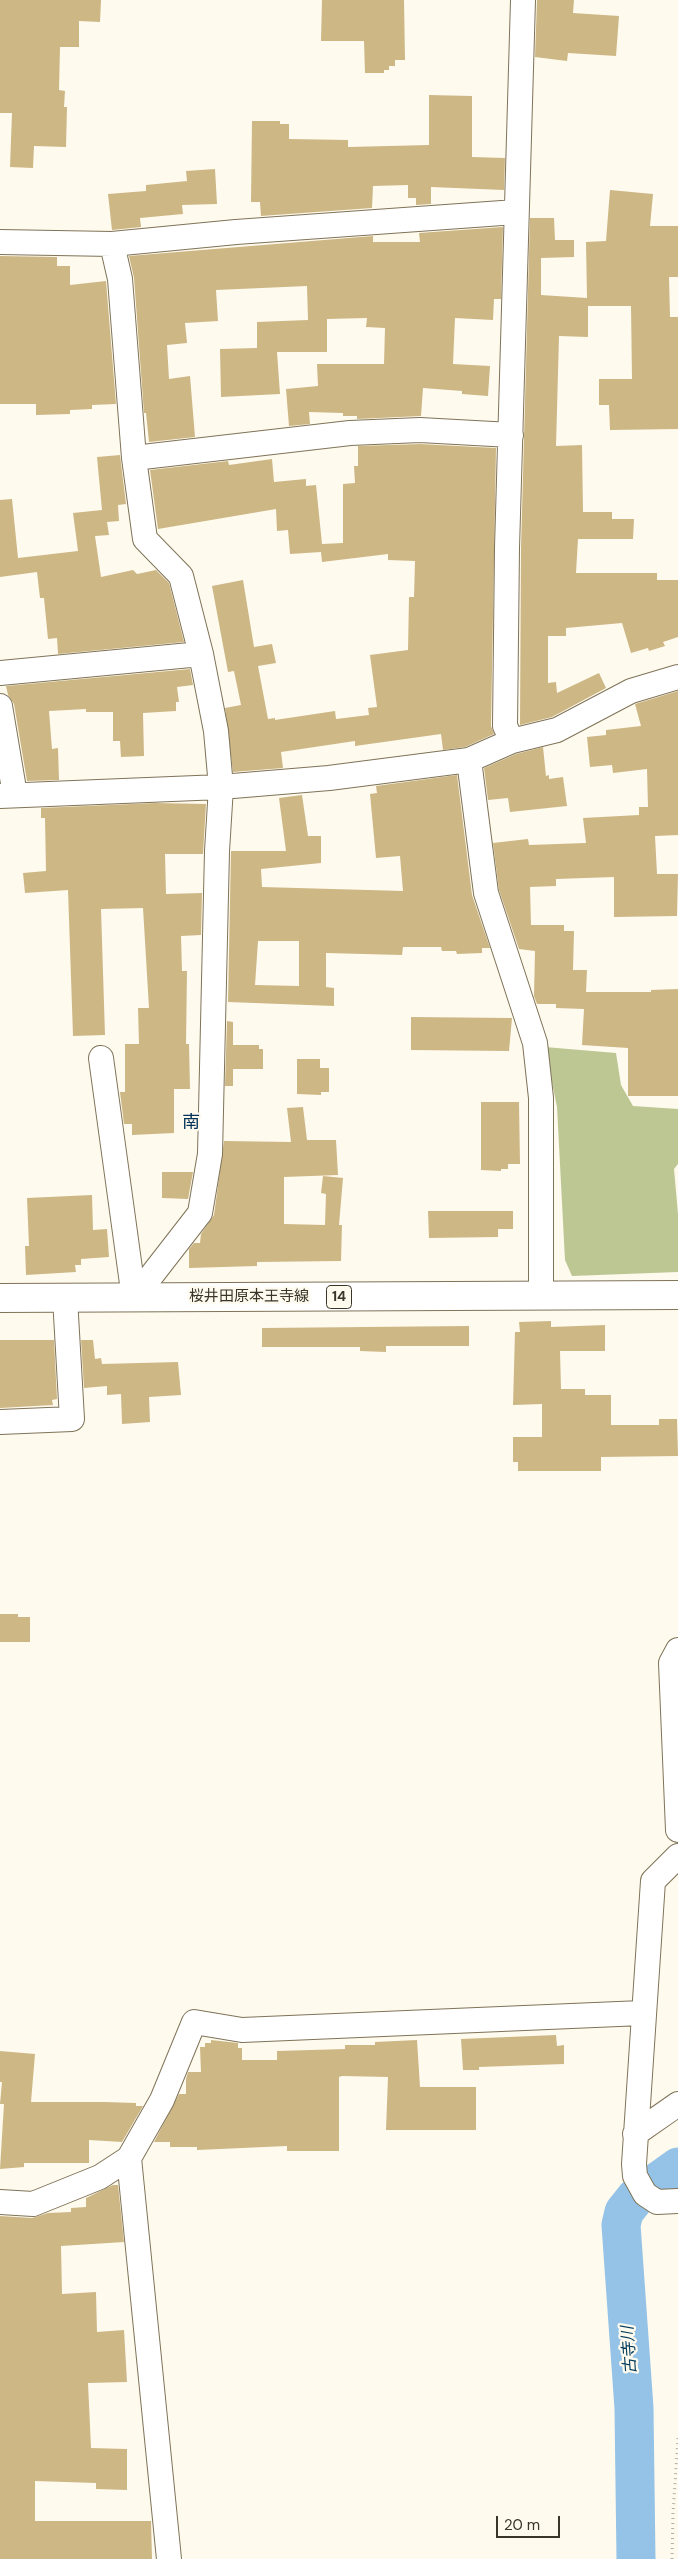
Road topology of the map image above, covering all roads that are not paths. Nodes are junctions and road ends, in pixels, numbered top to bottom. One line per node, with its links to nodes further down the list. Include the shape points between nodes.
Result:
1 (523, 0): 2 (street)
2 (516, 212): 4 (street, via 252,230); 5 (street)
3 (0, 242): 4 (street)
4 (112, 244): 6 (street, via 120,279)
5 (511, 435): 6 (street, via 420,430 350,433); 11 (street, via 506,726)
6 (134, 458): 7 (street, via 145,539 181,576)
7 (201, 654): 8 (street); 13 (street, via 216,731)
8 (0, 673)
9 (678, 677): 11 (street, via 631,691 557,730)
10 (0, 706): 14 (street)
11 (512, 741): 12 (street)
12 (469, 760): 13 (street, via 329,778); 17 (street, via 486,893 535,1043 542,1098)
13 (221, 787): 14 (street); 20 (street, via 210,1154 200,1213)
14 (8, 796)
15 (101, 1058): 20 (street)
16 (678, 1295): 17 (main road, 桜井田原本王寺線 / 14)
17 (542, 1297): 20 (main road, 桜井田原本王寺線 / 14)
18 (0, 1298): 19 (main road, 桜井田原本王寺線 / 14)
19 (65, 1298): 20 (main road, 桜井田原本王寺線 / 14); 21 (street, via 72,1419)
20 (134, 1298)
21 (0, 1422)
22 (678, 1650): 23 (street, via 670,1663)
23 (678, 1830)
24 (678, 1856): 25 (street, via 653,1881)
25 (642, 2012): 27 (street); 28 (street, via 242,2030 194,2022 162,2100)
26 (678, 2104): 27 (street)
27 (635, 2134): 30 (street, via 635,2176 645,2194)
28 (129, 2158): 29 (street, via 100,2178 33,2204); 31 (street)
29 (0, 2202)
30 (668, 2202)
31 (169, 2559)

